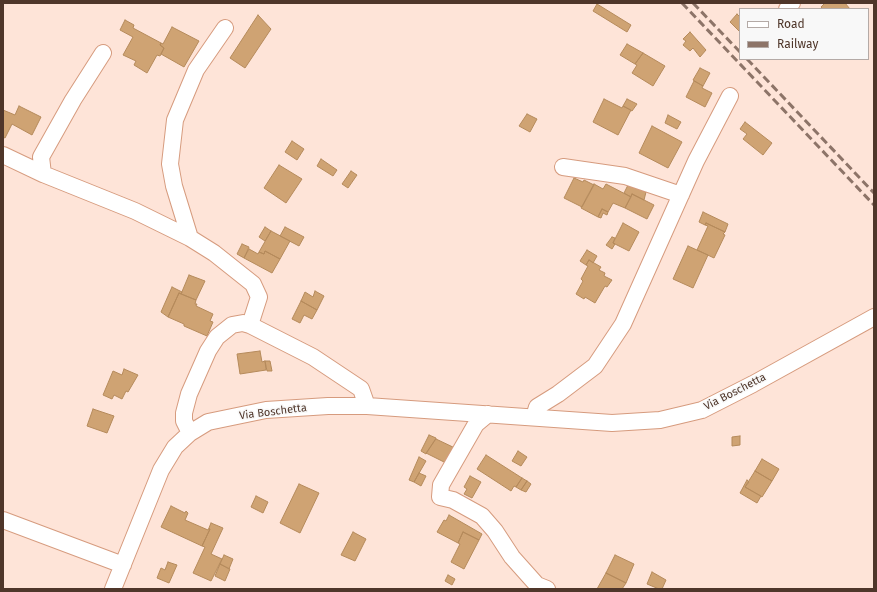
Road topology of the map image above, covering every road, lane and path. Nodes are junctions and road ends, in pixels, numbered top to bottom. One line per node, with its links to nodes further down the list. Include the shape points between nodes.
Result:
1 (225, 28): 8 (street, via 196,70 175,120 170,164)
2 (103, 53): 6 (street, via 41,157)
3 (730, 96): 7 (street)
4 (3, 155): 6 (street)
5 (563, 167): 7 (street, via 625,176)
6 (43, 174): 8 (street, via 135,211)
7 (681, 195): 13 (street, via 623,324 595,366 558,394 537,406)
8 (190, 238): 10 (street, via 214,253 253,284 259,297)
9 (874, 317): 13 (street, Via Boschetta, via 702,410 660,420 612,424)
10 (250, 325): 11 (street, via 313,357 361,389); 14 (street, via 232,325 217,337 208,351 189,394 184,413 184,421)
11 (368, 406): 12 (street, Via Boschetta); 14 (street, Via Boschetta, via 266,410 208,422)
12 (488, 414): 13 (street, Via Boschetta); 18 (street, via 476,424 441,485 440,497 453,500 482,516 512,557 537,585)
13 (534, 417)
14 (190, 433): 16 (street, Via Boschetta, via 176,447 161,470)
15 (3, 520): 16 (street)
16 (123, 564): 17 (street, Via Boschetta)
17 (114, 589)
18 (547, 589)

